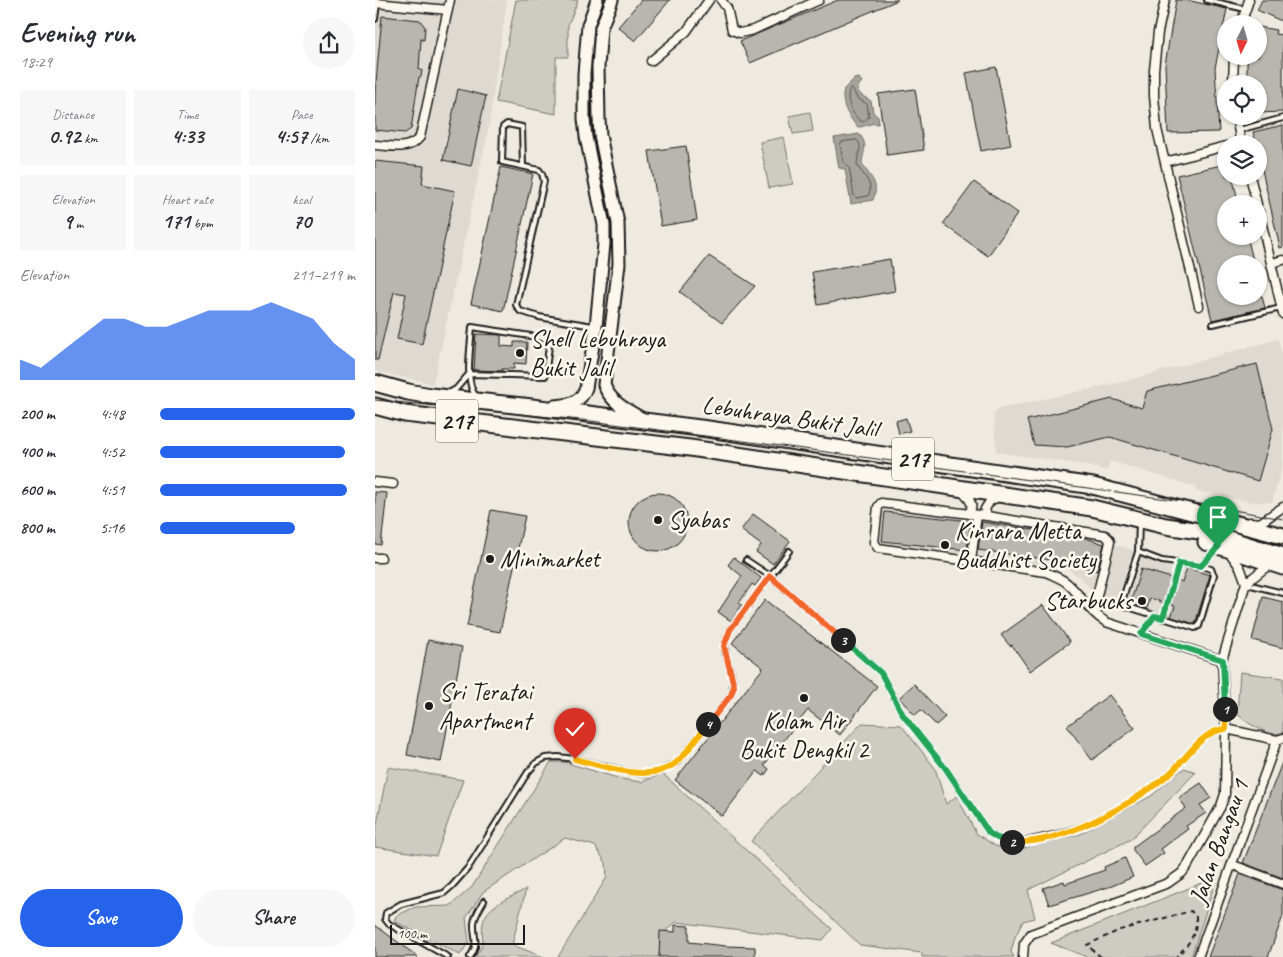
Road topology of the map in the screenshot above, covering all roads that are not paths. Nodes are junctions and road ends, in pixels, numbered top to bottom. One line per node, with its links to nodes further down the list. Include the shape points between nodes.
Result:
1 (450, 0): 12 (street)
2 (597, 0): 30 (main road, via 587,25 584,74 586,137 604,225)
3 (612, 0): 31 (main road, via 601,28 598,67 600,135 620,246)
4 (709, 0): 15 (street, via 686,32)
5 (721, 0): 6 (street, via 727,8 732,30 740,33)
6 (819, 0)
7 (1165, 0): 22 (street, via 1154,70 1157,129)
8 (1207, 0): 11 (lane)
9 (1249, 0): 11 (street)
10 (376, 3): 12 (street); 14 (lane)
11 (1245, 9): 13 (street)
12 (448, 10): 20 (street, via 420,137 409,146)
13 (1243, 15)
14 (375, 19)
15 (651, 61)
16 (1283, 118): 18 (lane)
17 (1237, 125): 18 (street)
18 (1238, 130): 19 (street)
19 (1238, 135)
20 (375, 145)
21 (1217, 148): 22 (street)
22 (1165, 162): 27 (street)
23 (523, 166): 23 (lane, via 524,131 522,127 507,124 503,127 502,162); 30 (lane, via 539,170 544,181 516,305 520,311 539,317)
24 (1267, 243): 26 (street)
25 (1283, 260): 26 (street)
26 (1272, 263): 28 (street)
27 (1199, 306)
28 (1282, 311): 29 (lane)
29 (1213, 324)
30 (596, 327): 31 (main road); 37 (main road, via 584,394 566,405)
31 (610, 328): 38 (main road, via 604,385 607,394)
32 (469, 374): 32 (lane, via 472,327 549,339 545,376); 34 (lane, via 450,393); 35 (lane, via 471,391)
33 (375, 383): 34 (highway, Lebuhraya Bukit Jalil / 217)
34 (431, 396): 35 (highway, Lebuhraya Bukit Jalil / 217)
35 (487, 402): 37 (highway, Lebuhraya Bukit Jalil / 217)
36 (375, 406): 41 (highway, Lebuhraya Bukit Jalil / 217, via 414,416 690,448)
37 (532, 407): 38 (highway, Lebuhraya Bukit Jalil / 217)
38 (646, 421): 47 (highway, Lebuhraya Bukit Jalil / 217, via 1093,486)
39 (375, 482): 40 (street)
40 (393, 484)
41 (955, 486): 42 (highway, Lebuhraya Bukit Jalil / 217); 44 (street, via 970,498)
42 (1005, 494): 45 (street, via 990,501 985,509); 46 (highway, Lebuhraya Bukit Jalil / 217)
43 (1283, 507): 47 (street, via 1260,523)
44 (973, 514): 45 (street); 54 (street); 54 (street, via 881,502 874,542 878,548)
45 (987, 516): 61 (street, via 1109,539)
46 (1139, 519): 48 (highway, Lebuhraya Bukit Jalil / 217); 52 (lane)
47 (1219, 519): 49 (highway, Lebuhraya Bukit Jalil / 217)
48 (1167, 526): 50 (highway); 55 (highway, via 1206,532)
49 (1283, 536)
50 (1223, 548): 55 (highway); 57 (lane); 59 (street, via 1240,567)
51 (789, 551): 58 (lane)
52 (1138, 552): 56 (lane); 62 (lane, via 1122,601 1125,606)
53 (746, 560): 58 (lane)
54 (971, 561): 61 (street, via 1046,572 1061,578)
55 (1279, 562): 59 (street)
56 (1179, 563): 57 (lane); 63 (lane)
57 (1201, 566): 63 (lane, via 1211,569 1214,575 1199,626 1195,628)
58 (770, 576): 66 (lane, via 881,673 903,715 946,769 989,833 1007,842 1046,837 1109,814 1169,774 1212,732); 71 (lane, via 726,638 724,646 734,686 731,695 678,762 645,774 575,759 545,758 528,772 468,868 452,886 444,893 401,904 386,913 385,919 389,924)
59 (1246, 583): 60 (lane); 65 (street)
60 (1283, 593)
61 (1093, 612): 64 (street, via 1106,622)
62 (1155, 616): 63 (lane); 64 (lane)
63 (1163, 618)
64 (1141, 634): 65 (street)
65 (1223, 660): 66 (street)
66 (1226, 729): 67 (street); 73 (street, via 1225,794 1182,873 1169,883 1031,934 1024,944)
67 (1280, 739): 68 (street, Jalan Bangau 1)
68 (1233, 866): 69 (street); 74 (street, Jalan Bangau 1)
69 (1283, 884)
70 (484, 901): 72 (lane, via 475,916 476,943)
71 (448, 957)
72 (470, 957)
73 (1023, 957)
74 (1198, 957)

